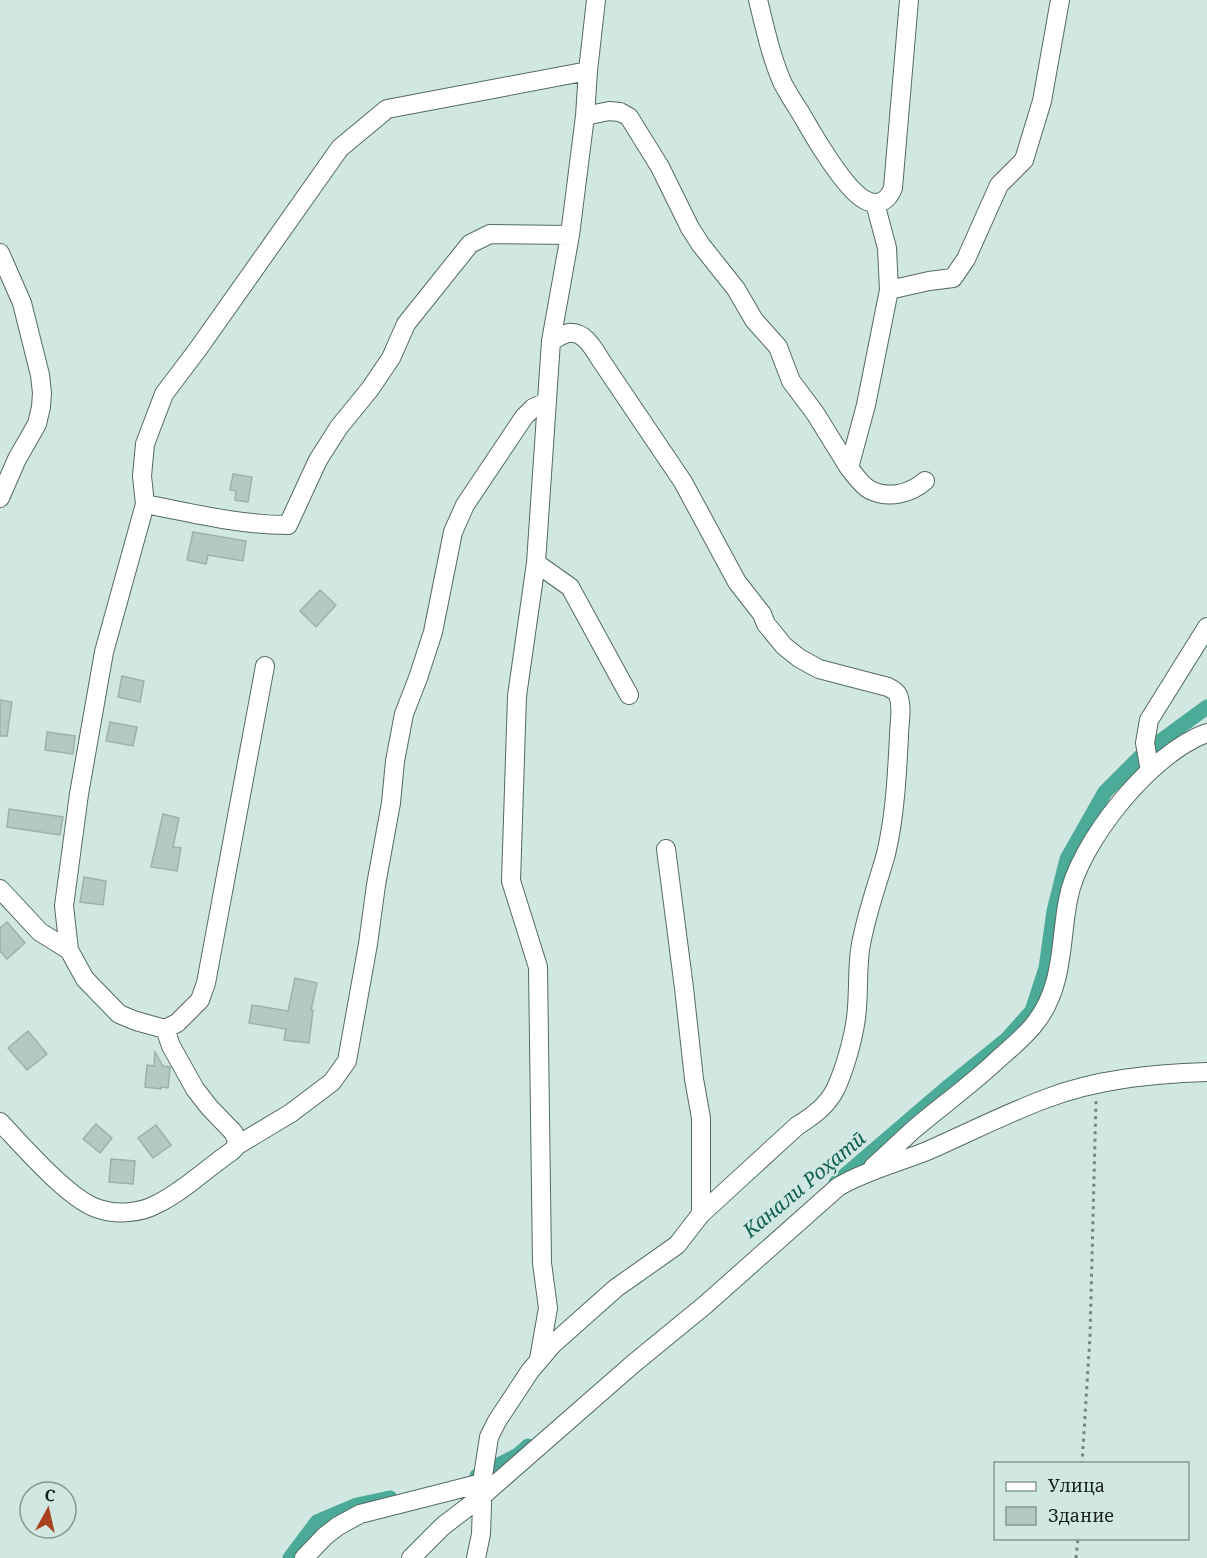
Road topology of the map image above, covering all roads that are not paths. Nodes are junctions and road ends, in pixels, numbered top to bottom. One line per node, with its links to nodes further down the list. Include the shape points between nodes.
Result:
1 (596, 0): 5 (street)
2 (758, 0): 7 (street, via 783,84 852,190)
3 (909, 0): 7 (street, via 893,188 884,202)
4 (1060, 0): 10 (street, via 1042,101 1024,160 999,185 953,278)
5 (588, 71): 6 (street); 16 (street, via 387,109 340,148 164,394 145,444)
6 (585, 116): 8 (street); 13 (street, via 609,111 629,117 660,166 690,228 754,320 778,347 791,381)
7 (875, 203): 10 (street, via 887,248)
8 (570, 235): 11 (street); 16 (street, via 490,234 470,244 406,324 391,358 339,427 318,460 288,525 241,522)
9 (0, 253): 15 (street, via 22,303 42,393 37,424)
10 (889, 290): 13 (street)
11 (551, 341): 12 (street); 31 (street, via 569,332 579,334 593,346 683,482 737,582 784,646 819,669 894,690 899,701 891,821 860,951 856,1019 837,1086 824,1106 797,1125)
12 (546, 402): 17 (street); 29 (street, via 524,417 465,505 453,532 433,632 404,714 347,1061 332,1082 300,1107)
13 (849, 468): 14 (street, via 869,489 892,495 915,489)
14 (925, 481)
15 (0, 498)
16 (145, 504): 25 (street, via 104,652 79,794 64,906)
17 (536, 563): 20 (street, via 570,587); 32 (street, via 517,696 511,881 538,967 542,1263 548,1308)
18 (1207, 627): 22 (street, via 1149,720)
19 (265, 666): 26 (street, via 206,983 200,1000 177,1023)
20 (629, 695)
21 (1207, 734): 22 (street)
22 (1147, 758): 30 (street, via 1135,785 1084,854 1073,878 1056,983 1036,1022 975,1080)
23 (666, 849): 31 (street, via 701,1118)
24 (0, 889): 25 (street, via 40,932)
25 (69, 950): 26 (street, via 85,979 119,1014)
26 (165, 1029): 29 (street, via 195,1089 234,1133)
27 (1207, 1072): 30 (street, via 1145,1075 1046,1098)
28 (0, 1122): 29 (street, via 80,1199 98,1209 118,1212 156,1205)
29 (236, 1146)
30 (864, 1174): 33 (street, via 825,1197 705,1305)
31 (701, 1214): 32 (street, via 677,1245 616,1288)
32 (538, 1361): 33 (street, via 489,1437)
33 (483, 1480): 34 (street, via 360,1514 325,1536); 35 (street); 36 (street)
34 (304, 1558)
35 (411, 1558)
36 (476, 1558)

